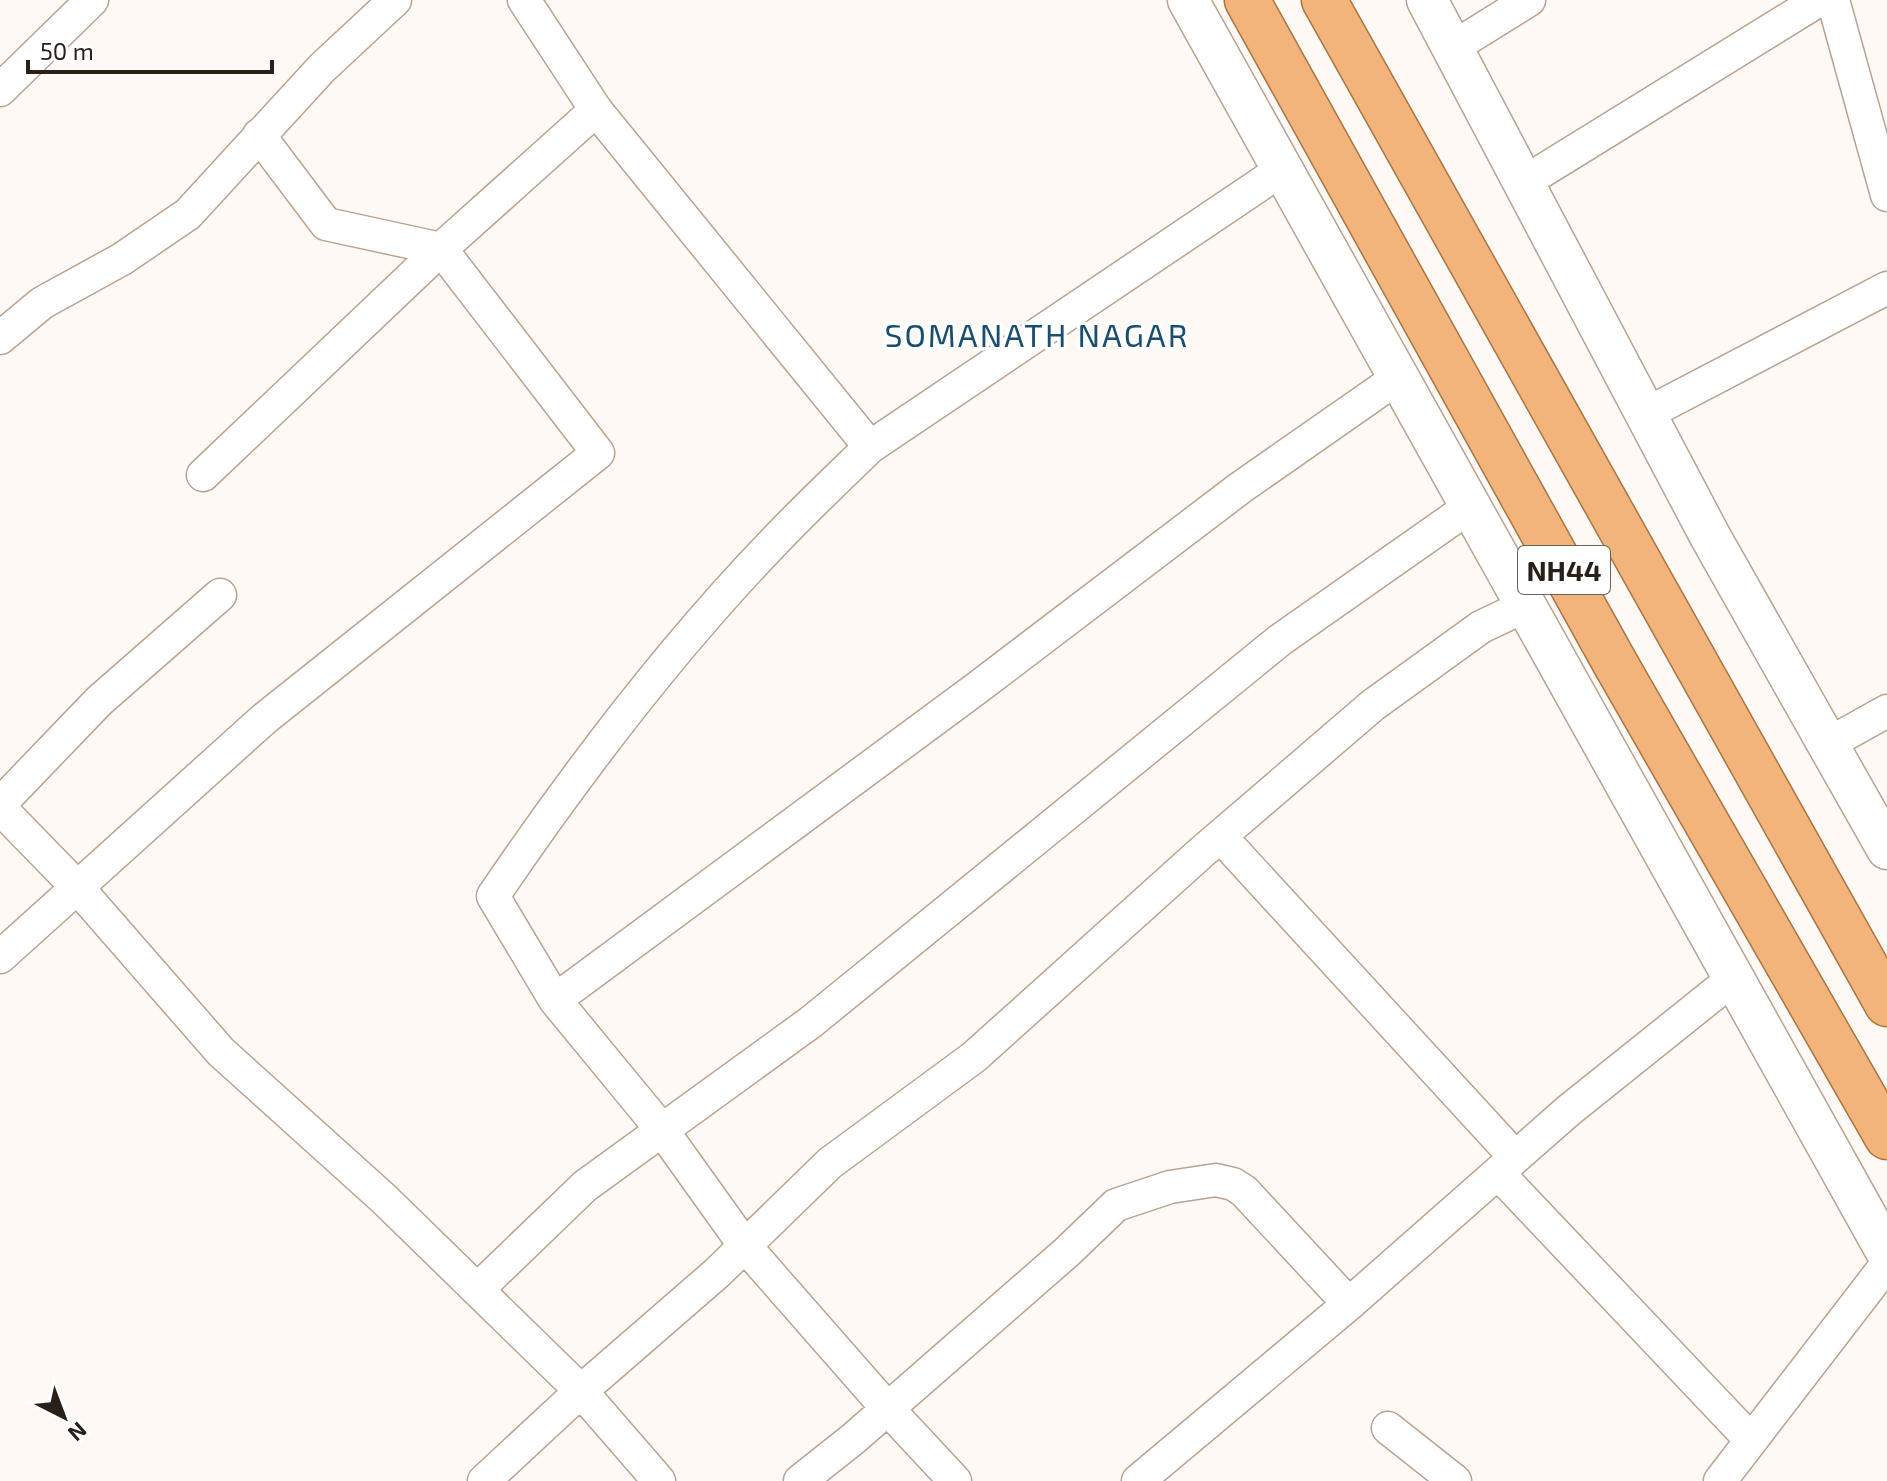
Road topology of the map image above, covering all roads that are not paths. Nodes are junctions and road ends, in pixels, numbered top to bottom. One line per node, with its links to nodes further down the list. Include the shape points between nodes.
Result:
1 (92, 0): 12 (street)
2 (395, 0): 14 (street)
3 (524, 0): 13 (street)
4 (1188, 0): 15 (street)
5 (1247, 0): 39 (highway, NH44, via 1615,663)
6 (1324, 0): 37 (highway, NH44)
7 (1427, 0): 11 (street)
8 (1529, 0): 11 (street)
9 (1819, 0): 16 (street)
10 (1833, 0): 17 (street)
11 (1452, 48): 16 (street)
12 (0, 90)
13 (596, 110): 18 (street); 23 (street)
14 (259, 135): 18 (street, via 326,224); 20 (street, via 188,214 122,259 42,303)
15 (1283, 169): 21 (street); 23 (street)
16 (1523, 183): 22 (street)
17 (1887, 195)
18 (441, 249): 24 (street); 33 (street, via 598,453 264,719)
19 (1887, 288): 22 (street)
20 (0, 338)
21 (1399, 377): 25 (street); 36 (street, via 1240,488)
22 (1646, 414): 29 (street)
23 (870, 447): 36 (street, via 770,546 670,660 564,792 493,896)
24 (203, 475)
25 (1471, 506): 27 (street); 38 (street, via 1280,640 811,1022)
26 (220, 595): 30 (street, via 99,701)
27 (1527, 605): 31 (street, via 1481,627 1373,705); 35 (street)
28 (1887, 711): 29 (street)
29 (1828, 744): 32 (street)
30 (0, 806): 33 (street)
31 (1221, 837): 40 (street); 41 (street, via 974,1057 830,1163)
32 (1887, 847)
33 (77, 887): 34 (street); 44 (street, via 221,1052)
34 (0, 957)
35 (1734, 978): 40 (street); 42 (street)
36 (555, 1000): 38 (street)
37 (1887, 1004)
38 (662, 1130): 41 (street); 44 (street, via 585,1186)
39 (1887, 1137)
40 (1507, 1165): 45 (street); 49 (street)
41 (745, 1246): 46 (street); 47 (street)
42 (1887, 1253)
43 (1887, 1264): 49 (street)
44 (477, 1290): 46 (street)
45 (1349, 1304): 47 (street, via 1244,1191 1216,1180 1170,1187 1116,1205); 54 (street)
46 (581, 1391): 50 (street); 51 (street)
47 (887, 1408): 52 (street); 53 (street)
48 (1388, 1428): 55 (street)
49 (1751, 1440): 56 (street)
50 (484, 1481)
51 (659, 1481)
52 (800, 1481)
53 (955, 1481)
54 (1138, 1481)
55 (1455, 1481)
56 (1720, 1481)

